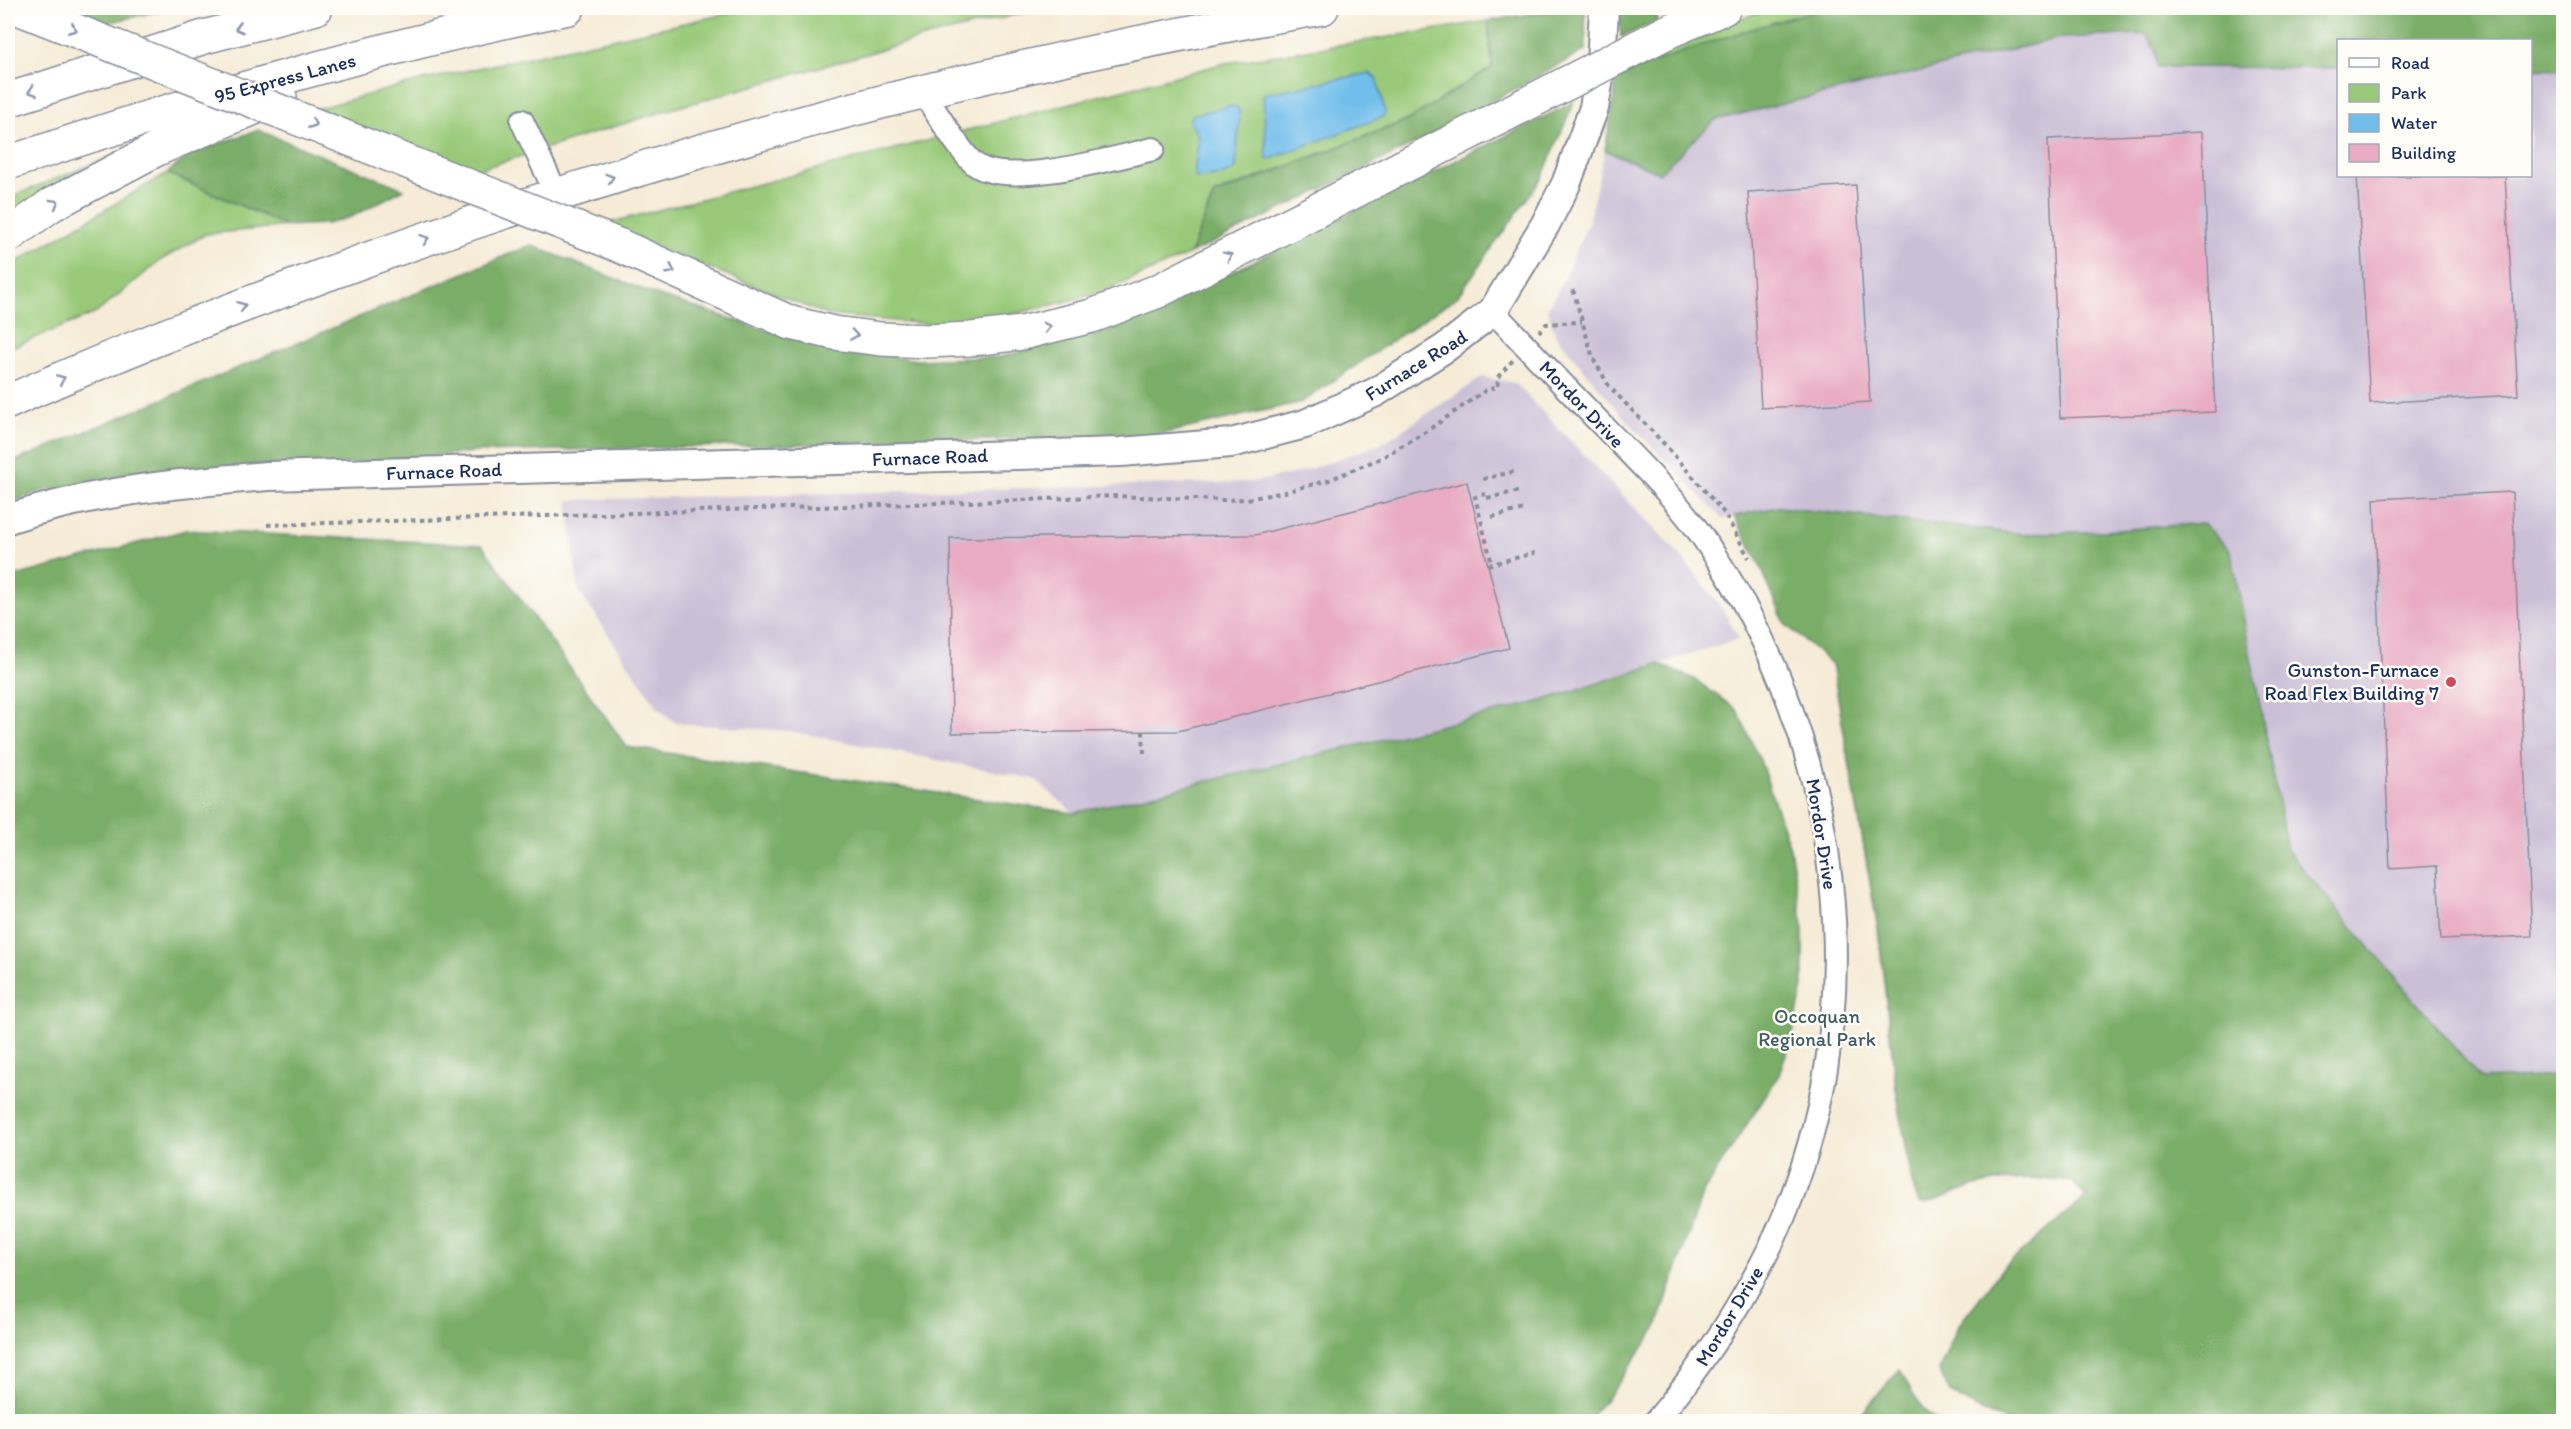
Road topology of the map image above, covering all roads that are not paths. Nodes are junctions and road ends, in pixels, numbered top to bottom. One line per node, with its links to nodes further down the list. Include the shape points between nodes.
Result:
1 (18, 8): 6 (highway, one-way to 6, bridge, via 618,245 792,323 880,339 927,341 1022,333 1092,316 1158,291 1667,32)
2 (316, 8): 9 (highway, one-way to 9, via 204,37)
3 (568, 8): 7 (highway, 95 Express Lanes)
4 (1322, 8): 8 (highway, via 1112,47)
5 (1604, 8): 15 (main road, Furnace Road, via 1594,108 1566,184)
6 (1724, 8)
7 (406, 45): 12 (highway, 95 Express Lanes, via 203,100); 14 (highway, one-way to 7, via 51,204 157,148)
8 (922, 91): 11 (street, via 970,160 994,174 1046,171); 13 (highway, one-way to 8)
9 (8, 100)
10 (522, 121): 13 (street)
11 (1153, 150)
12 (8, 163)
13 (557, 195): 16 (highway, one-way to 13, via 266,296)
14 (8, 236)
15 (1493, 311): 17 (main road, Furnace Road, via 1445,348 1376,392 1305,424 1231,443 1109,452 268,476 104,495); 18 (street, Mordor Drive, via 1676,503 1708,544 1742,600 1788,694 1805,746 1831,873 1834,984 1827,1060 1797,1180 1774,1238 1746,1292 1703,1361)
16 (8, 402)
17 (8, 519)
18 (1655, 1422)

